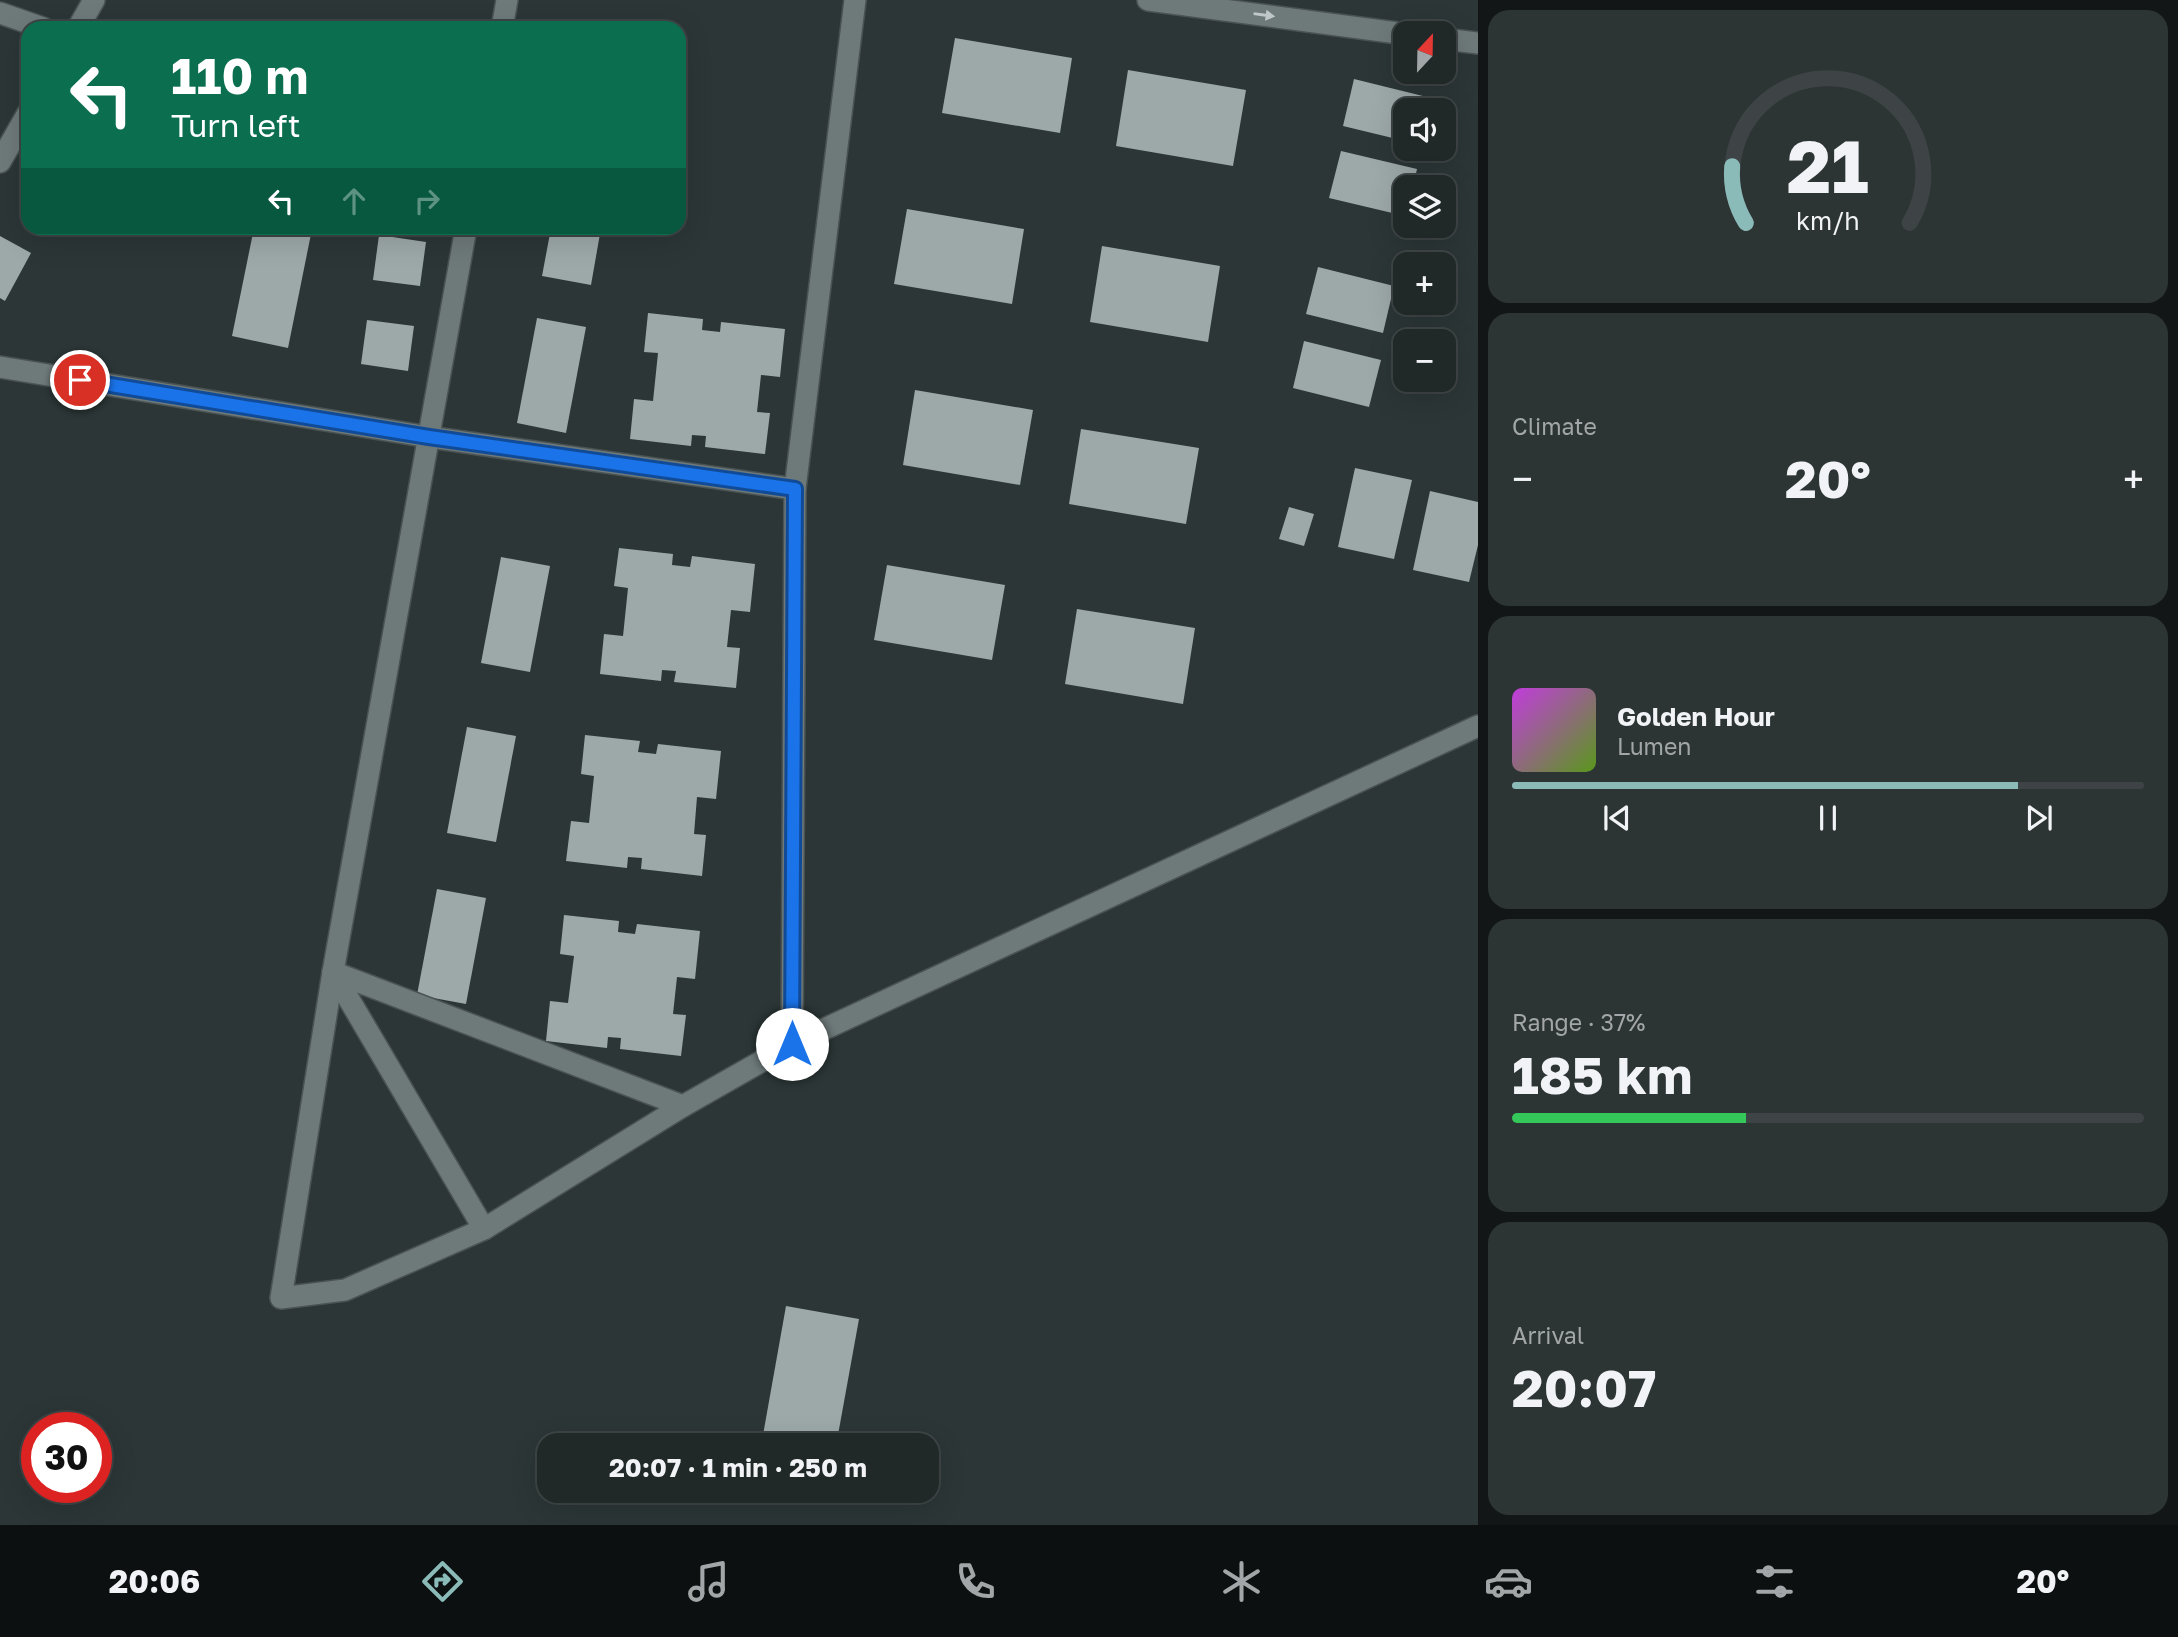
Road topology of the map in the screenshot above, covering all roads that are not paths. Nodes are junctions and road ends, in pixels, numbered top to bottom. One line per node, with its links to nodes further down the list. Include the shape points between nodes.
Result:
1 (94, 0): 7 (street)
2 (506, 0): 8 (street)
3 (855, 0): 17 (street)
4 (1148, 0): 9 (street, one-way to 9)
5 (0, 13): 6 (street)
6 (23, 21)
7 (82, 21)
8 (503, 21)
9 (1393, 32)
10 (1456, 40): 11 (street)
11 (1478, 43)
12 (21, 125): 13 (street)
13 (0, 162)
14 (465, 235): 16 (street)
15 (0, 367): 16 (street)
16 (429, 437): 17 (street); 19 (street)
17 (795, 489): 20 (street)
18 (1478, 726): 20 (street)
19 (332, 972): 21 (street); 22 (street); 22 (street, via 281,1297 345,1290)
20 (792, 1044): 21 (street)
21 (683, 1107): 22 (street)
22 (484, 1229)

